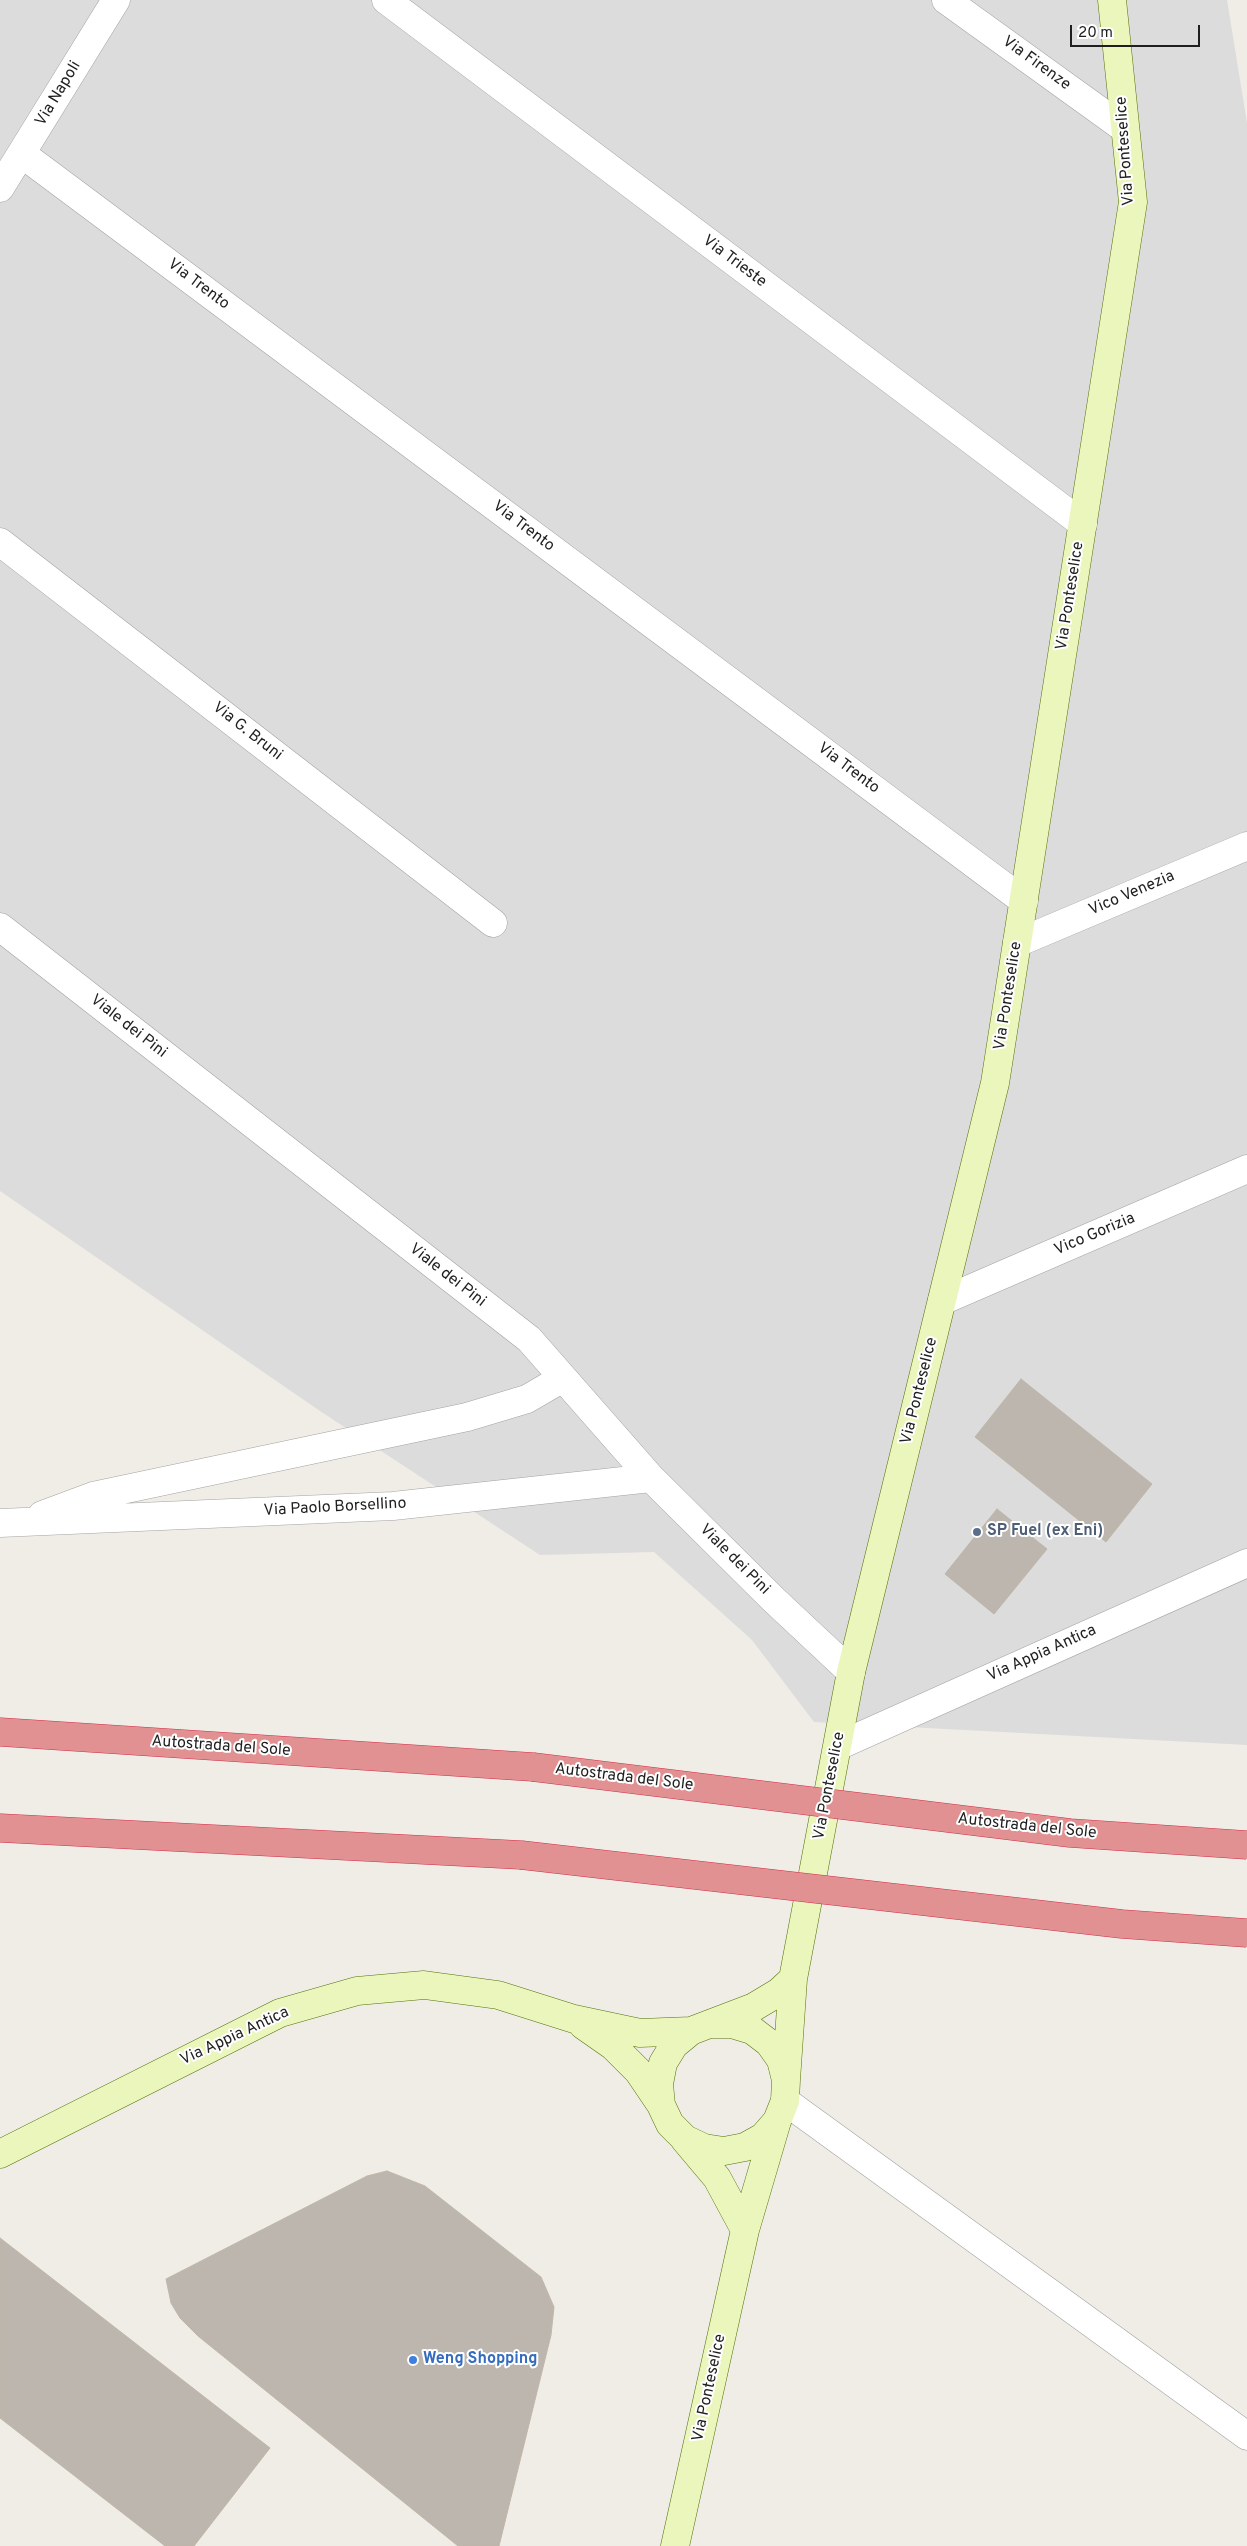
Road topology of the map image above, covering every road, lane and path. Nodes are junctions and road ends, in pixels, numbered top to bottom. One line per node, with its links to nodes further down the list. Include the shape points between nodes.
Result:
1 (116, 0): 6 (street, Via Napoli)
2 (386, 0): 8 (street, Via Trieste)
3 (946, 0): 5 (street, Via Firenze)
4 (1112, 0): 5 (street, Via Ponteselice)
5 (1125, 129): 8 (street, Via Ponteselice, via 1132,202)
6 (22, 154): 7 (street, Via Napoli); 11 (street, Via Trento)
7 (0, 188)
8 (1082, 524): 11 (street, Via Ponteselice)
9 (0, 542): 12 (street, Via G. Bruni)
10 (1247, 846): 14 (street, Vico Venezia)
11 (1024, 901): 14 (street, Via Ponteselice)
12 (493, 923)
13 (0, 927): 17 (street, Viale dei Pini, via 529,1339)
14 (1017, 943): 16 (street, Via Ponteselice, via 995,1084)
15 (1247, 1169): 16 (street, Vico Gorizia)
16 (942, 1301): 21 (street, Via Ponteselice)
17 (563, 1378): 18 (street, Viale dei Pini); 19 (street, Via Paolo Borsellino, via 527,1399 467,1417 93,1496)
18 (651, 1478): 19 (street, Via Paolo Borsellino, via 393,1506); 21 (street, Viale dei Pini)
19 (9, 1523)
20 (1247, 1563): 23 (street, Via Appia Antica)
21 (851, 1672): 23 (street, Via Ponteselice)
22 (0, 1732): 25 (highway, Autostrada del Sole, bridge, via 533,1767 1070,1833)
23 (838, 1746): 27 (street, Via Ponteselice)
24 (0, 1828): 26 (highway, bridge, via 520,1855 1122,1924)
25 (1247, 1845)
26 (1247, 1933)
27 (793, 1979): 29 (street, via 754,2007); 30 (street, Via Ponteselice)
28 (574, 2019): 29 (street, Via Appia Antica, via 640,2033); 31 (street, Via Appia Antica, via 614,2046 638,2072); 33 (street, Via Appia Antica, via 498,1996 424,1985 356,1991 280,2013)
29 (701, 2027): 30 (street, via 732,2024 752,2030 769,2042 781,2060); 31 (street, via 674,2045 663,2063 658,2084)
30 (783, 2101): 32 (street, via 763,2136 745,2147 724,2151 704,2148); 34 (street, Via Ponteselice); 35 (street)
31 (661, 2105): 32 (street, via 670,2124)
32 (685, 2139): 34 (street, via 718,2178)
33 (0, 2154)
34 (745, 2230): 36 (street, Via Ponteselice)
35 (1247, 2436)
36 (675, 2546)

